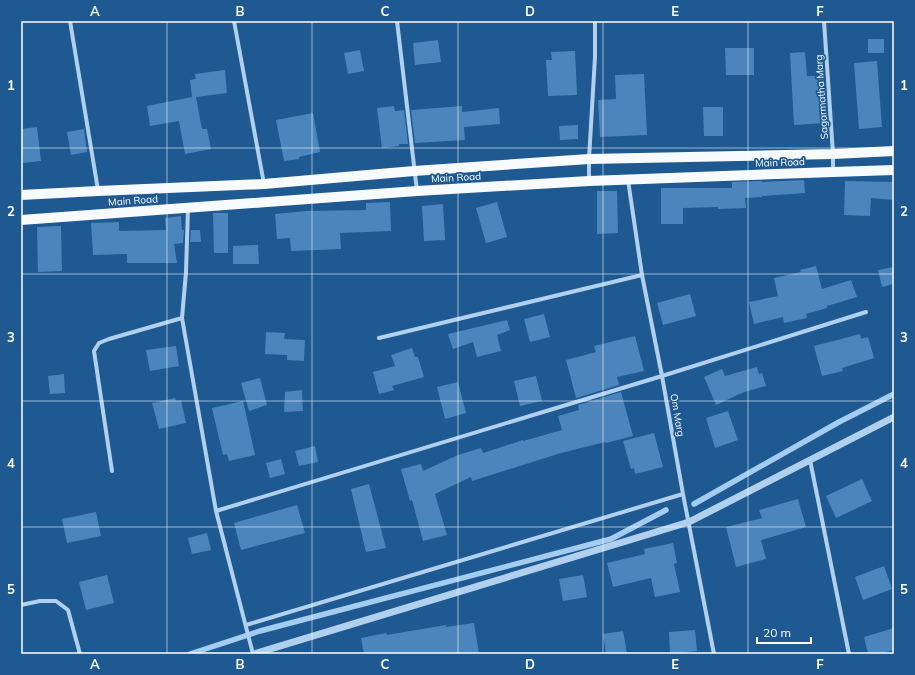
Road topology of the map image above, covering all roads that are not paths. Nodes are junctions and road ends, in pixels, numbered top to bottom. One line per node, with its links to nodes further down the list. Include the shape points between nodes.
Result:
1 (70, 21): 15 (street)
2 (234, 21): 14 (street)
3 (397, 21): 10 (street)
4 (595, 21): 8 (street)
5 (824, 21): 7 (street, Sagarmatha Marg)
6 (894, 151): 7 (main road, Main Road)
7 (834, 154): 8 (main road, Main Road); 11 (street, Sagarmatha Marg)
8 (589, 159): 10 (main road, Main Road); 13 (street)
9 (894, 170): 11 (main road, Main Road)
10 (414, 171): 14 (main road, Main Road); 16 (street)
11 (833, 172): 12 (main road, Main Road)
12 (628, 179): 13 (main road, Main Road); 20 (street, Om Marg)
13 (589, 181): 16 (main road, Main Road)
14 (264, 184): 15 (main road, Main Road)
15 (98, 191): 17 (main road, Main Road)
16 (417, 191): 18 (main road, Main Road)
17 (21, 195)
18 (188, 208): 19 (main road, Main Road); 22 (street)
19 (21, 220)
20 (642, 275): 23 (street); 24 (street, Om Marg)
21 (866, 312): 24 (street)
22 (182, 318): 27 (street, via 109,339 99,343 94,351); 29 (street)
23 (379, 338)
24 (662, 376): 28 (street, Om Marg); 29 (street)
25 (894, 417): 26 (street)
26 (810, 460): 30 (street); 37 (street)
27 (112, 470)
28 (683, 494): 30 (street, Om Marg); 32 (street)
29 (216, 511): 32 (street)
30 (689, 522): 33 (street); 36 (street, Om Marg)
31 (21, 605): 34 (street, via 56,601 68,610)
32 (246, 626): 35 (street)
33 (271, 651): 35 (street)
34 (80, 654)
35 (253, 654)
36 (714, 654)
37 (849, 654)

